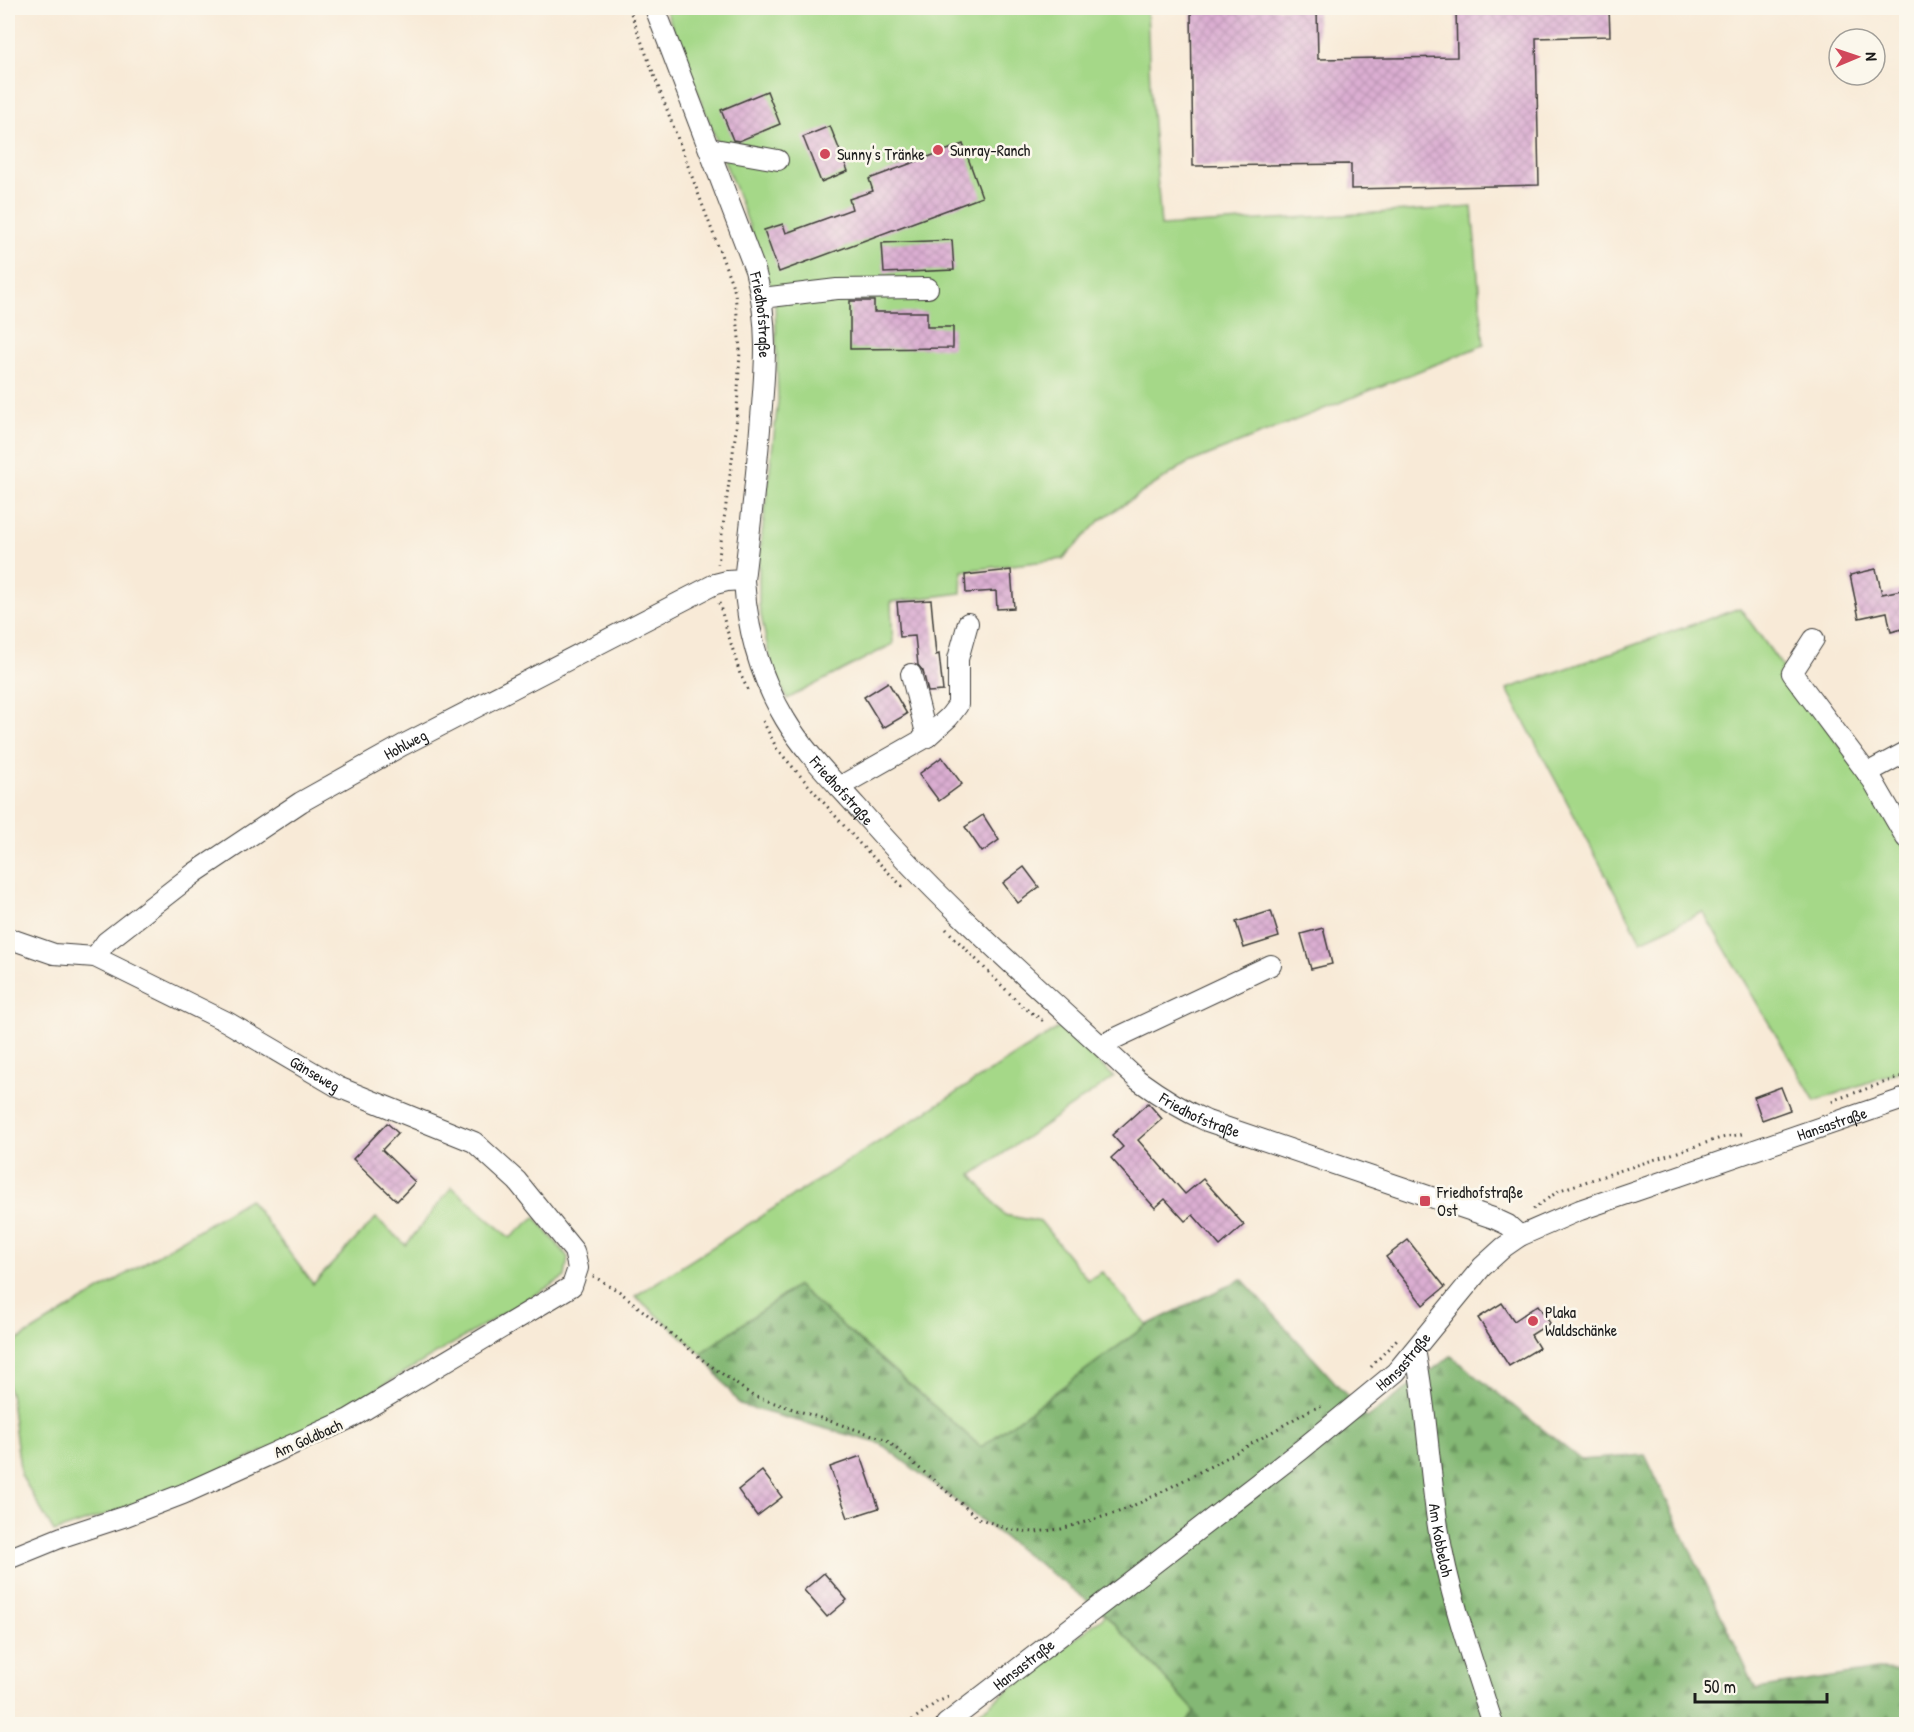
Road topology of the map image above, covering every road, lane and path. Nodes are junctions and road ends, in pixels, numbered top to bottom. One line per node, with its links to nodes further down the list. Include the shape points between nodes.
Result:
1 (629, 8): 8 (path, via 735,292 740,350 736,430)
2 (655, 8): 3 (street, Friedhofstraße)
3 (709, 148): 4 (street); 6 (street, Friedhofstraße)
4 (778, 160)
5 (928, 288): 6 (street, via 837,289)
6 (762, 298): 7 (street, Friedhofstraße, via 764,392)
7 (744, 580): 8 (street, Hohlweg); 15 (street, Friedhofstraße, via 749,627 772,694 805,748)
8 (715, 584): 18 (street, Hohlweg, via 301,802 196,872 106,942)
9 (968, 623): 12 (street, via 958,659 958,705)
10 (1814, 639): 14 (street, via 1792,673)
11 (911, 674): 12 (street)
12 (927, 737): 15 (street)
13 (1906, 752): 14 (street)
14 (1867, 773): 16 (street)
15 (839, 787): 20 (street, Friedhofstraße, via 964,921)
16 (1906, 838)
17 (8, 938): 18 (street, Gänseweg, via 54,954)
18 (95, 957): 23 (street, Gänseweg, via 226,1022 338,1086 474,1142 517,1181 574,1251)
19 (1271, 965): 20 (street)
20 (1101, 1046): 22 (street, Friedhofstraße, via 1138,1080 1186,1112 1492,1218)
21 (1906, 1098): 22 (street, Hansastraße, via 1580,1210)
22 (1520, 1236): 25 (street, Hansastraße, via 1482,1267)
23 (578, 1268): 27 (path, via 620,1292 753,1396 885,1440 978,1518 1011,1530 1061,1529 1116,1513 1230,1456 1310,1410); 28 (street, Am Goldbach, via 572,1286 349,1419 183,1494)
24 (1405, 1330): 26 (path)
25 (1415, 1350): 29 (street, Hansastraße, via 1396,1372 1301,1450); 30 (street, Am Kobbeloh, via 1438,1527 1465,1640)
26 (1369, 1369)
27 (1330, 1407)
28 (8, 1559)
29 (946, 1725)
30 (1493, 1725)

